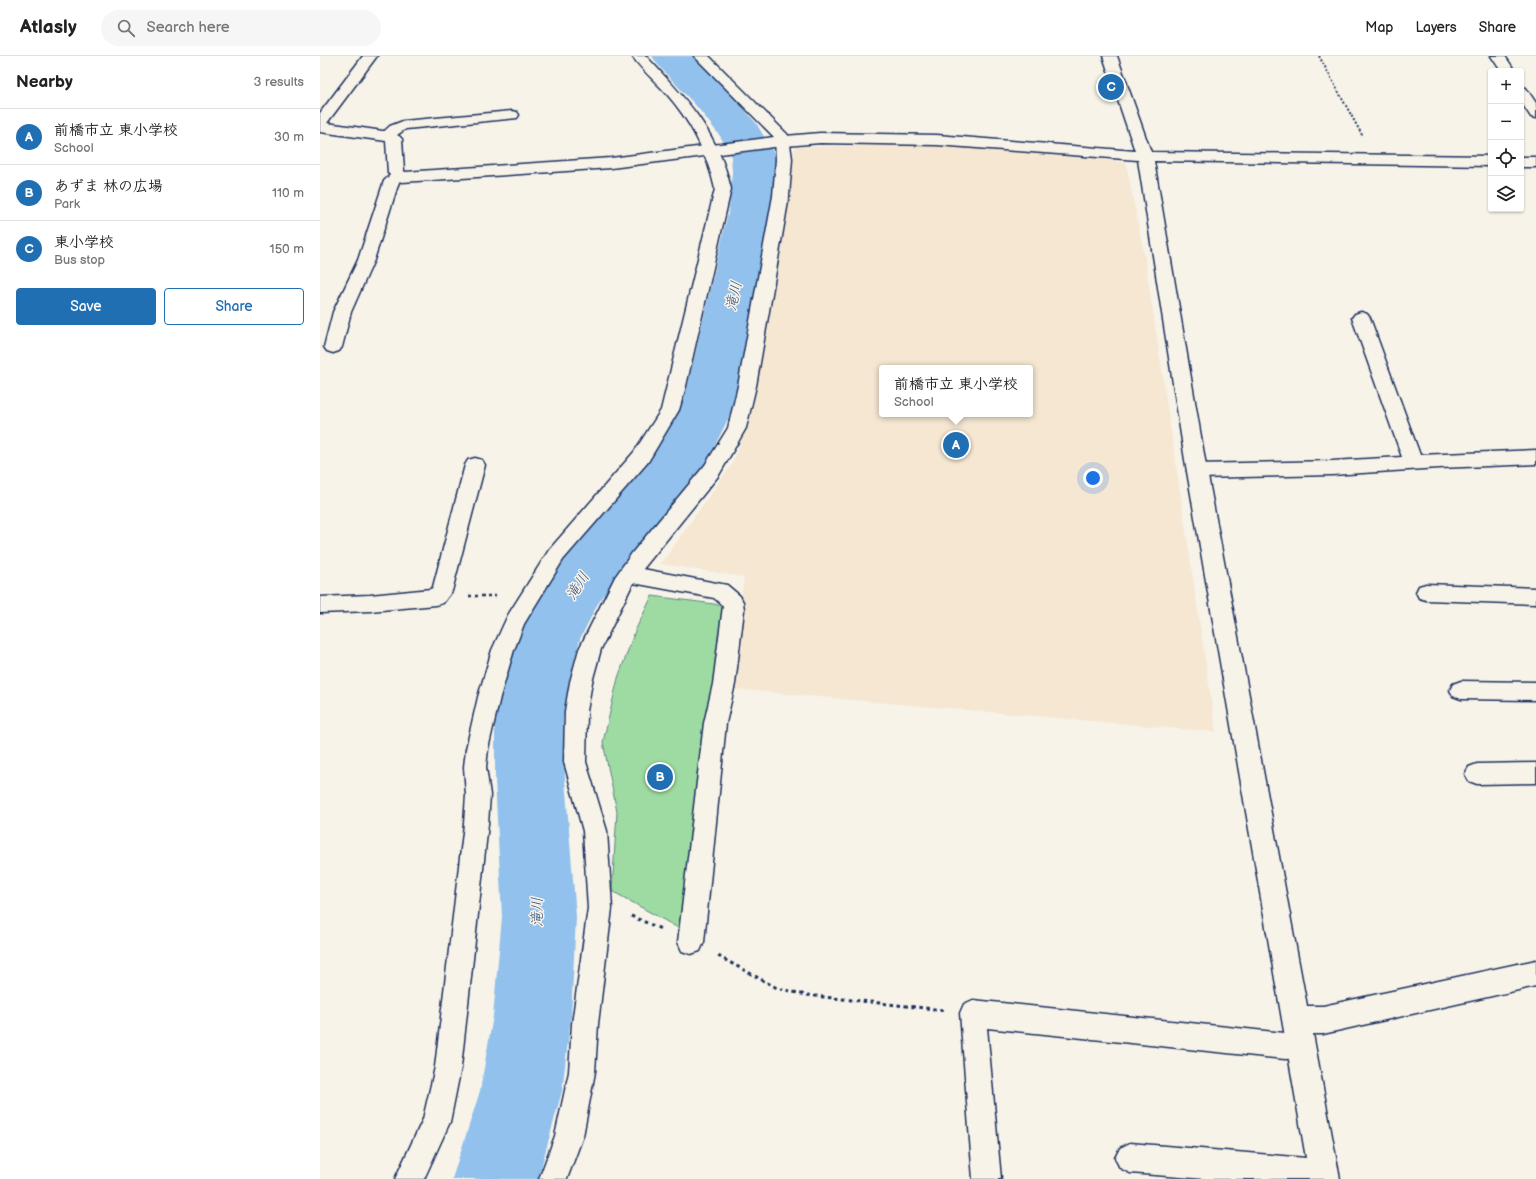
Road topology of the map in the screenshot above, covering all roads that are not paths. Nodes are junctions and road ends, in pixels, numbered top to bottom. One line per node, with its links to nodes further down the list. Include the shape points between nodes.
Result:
1 (370, 56): 10 (street)
2 (639, 56): 14 (lane, via 688,111)
3 (701, 56): 13 (lane, via 778,132)
4 (1110, 56): 15 (street)
5 (1498, 56): 6 (lane)
6 (1506, 68)
7 (1536, 91): 8 (lane, via 1521,91)
8 (1536, 114)
9 (512, 115): 12 (lane, via 403,125)
10 (320, 123)
11 (320, 127): 12 (street)
12 (386, 136): 17 (street, via 394,139)
13 (779, 141): 14 (street); 15 (street, via 820,138 937,140); 24 (lane, via 781,196 747,386 736,428 712,470 638,559)
14 (714, 150): 17 (street, via 610,163 413,177); 37 (lane, via 723,189 670,410 641,457 556,555 515,621 489,697 475,767 478,795 476,824 448,1067 436,1122)
15 (1145, 156): 16 (street); 23 (street)
16 (1488, 161)
17 (398, 175): 19 (lane, via 392,181 366,260 342,312)
18 (1361, 318): 21 (lane)
19 (333, 347)
20 (1536, 457): 21 (lane)
21 (1413, 462): 23 (lane, via 1332,468)
22 (474, 465): 27 (lane, via 442,591 436,597)
23 (1197, 471): 34 (street)
24 (629, 574): 32 (lane, via 720,590 733,602 724,684 715,723); 38 (lane, via 604,617 590,649 576,711 575,762 595,831 600,908 585,1024 582,1072 569,1136)
25 (1426, 592): 26 (lane)
26 (1536, 596)
27 (320, 605)
28 (1461, 690): 29 (lane)
29 (1536, 691)
30 (1536, 773): 31 (lane)
31 (1477, 774)
32 (691, 942)
33 (1536, 973): 34 (street, via 1323,1020)
34 (1298, 1033): 36 (street); 39 (lane, via 1286,1046 973,1013)
35 (1130, 1158): 36 (street)
36 (1325, 1176)
37 (409, 1179)
38 (553, 1179)
39 (987, 1179)

